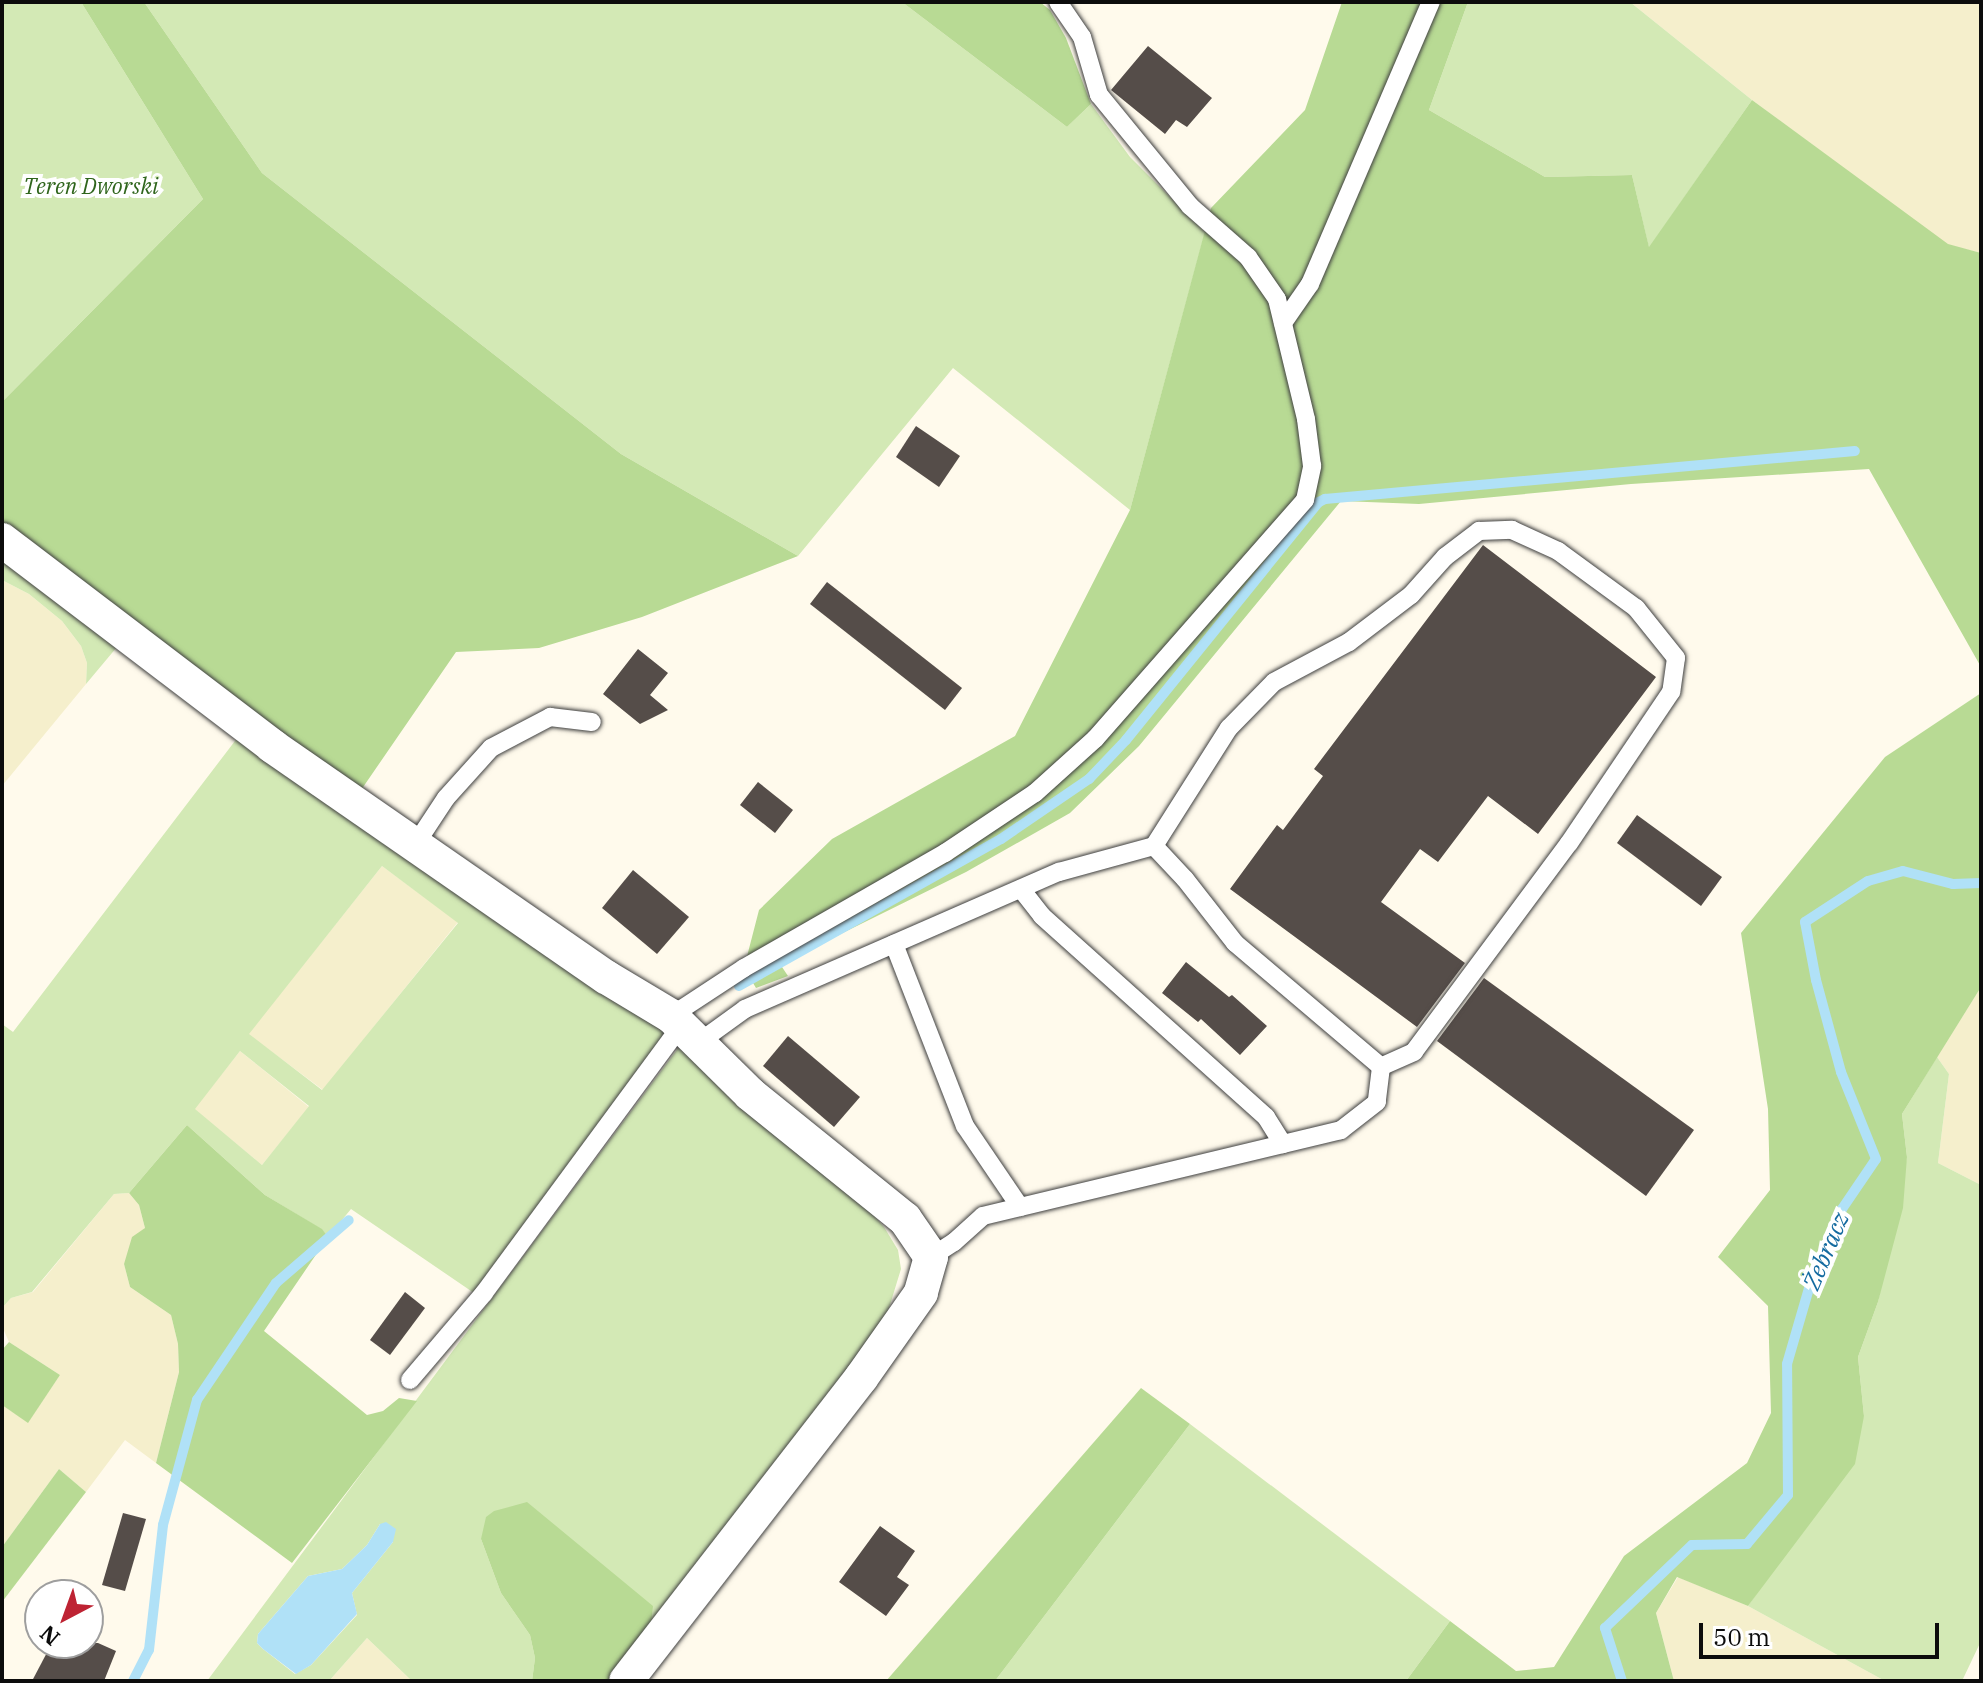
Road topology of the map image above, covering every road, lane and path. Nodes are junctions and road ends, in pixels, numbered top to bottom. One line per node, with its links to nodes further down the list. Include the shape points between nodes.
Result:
1 (1058, 2): 3 (lane, via 1082,37 1099,95 1190,206 1248,257 1277,299)
2 (1431, 2): 3 (lane, via 1310,284)
3 (1283, 323): 10 (lane, via 1312,466 1305,500 1231,588 1095,739 1035,793 945,853 744,968)
4 (2, 540): 6 (street, via 272,746)
5 (592, 722): 6 (lane, via 550,717 491,748 446,798)
6 (415, 845): 10 (street)
7 (1154, 846): 8 (lane, via 1059,872); 11 (lane, via 1235,943); 11 (lane, via 1229,728 1274,682 1349,642 1411,595 1445,557 1479,531 1512,530 1558,551 1636,608 1676,658 1671,692 1569,843 1414,1052)
8 (1021, 889): 9 (lane); 12 (lane, via 1042,916 1266,1117)
9 (894, 944): 10 (lane, via 745,1009); 13 (lane, via 965,1126)
10 (683, 1028): 14 (street, via 750,1094 905,1219); 15 (lane, via 484,1293)
11 (1381, 1067): 12 (lane, via 1377,1102 1341,1130)
12 (1283, 1144): 13 (lane)
13 (1020, 1207): 14 (lane, via 983,1216)
14 (931, 1257): 16 (street, via 921,1293 861,1378)
15 (410, 1380)
16 (626, 1681)

